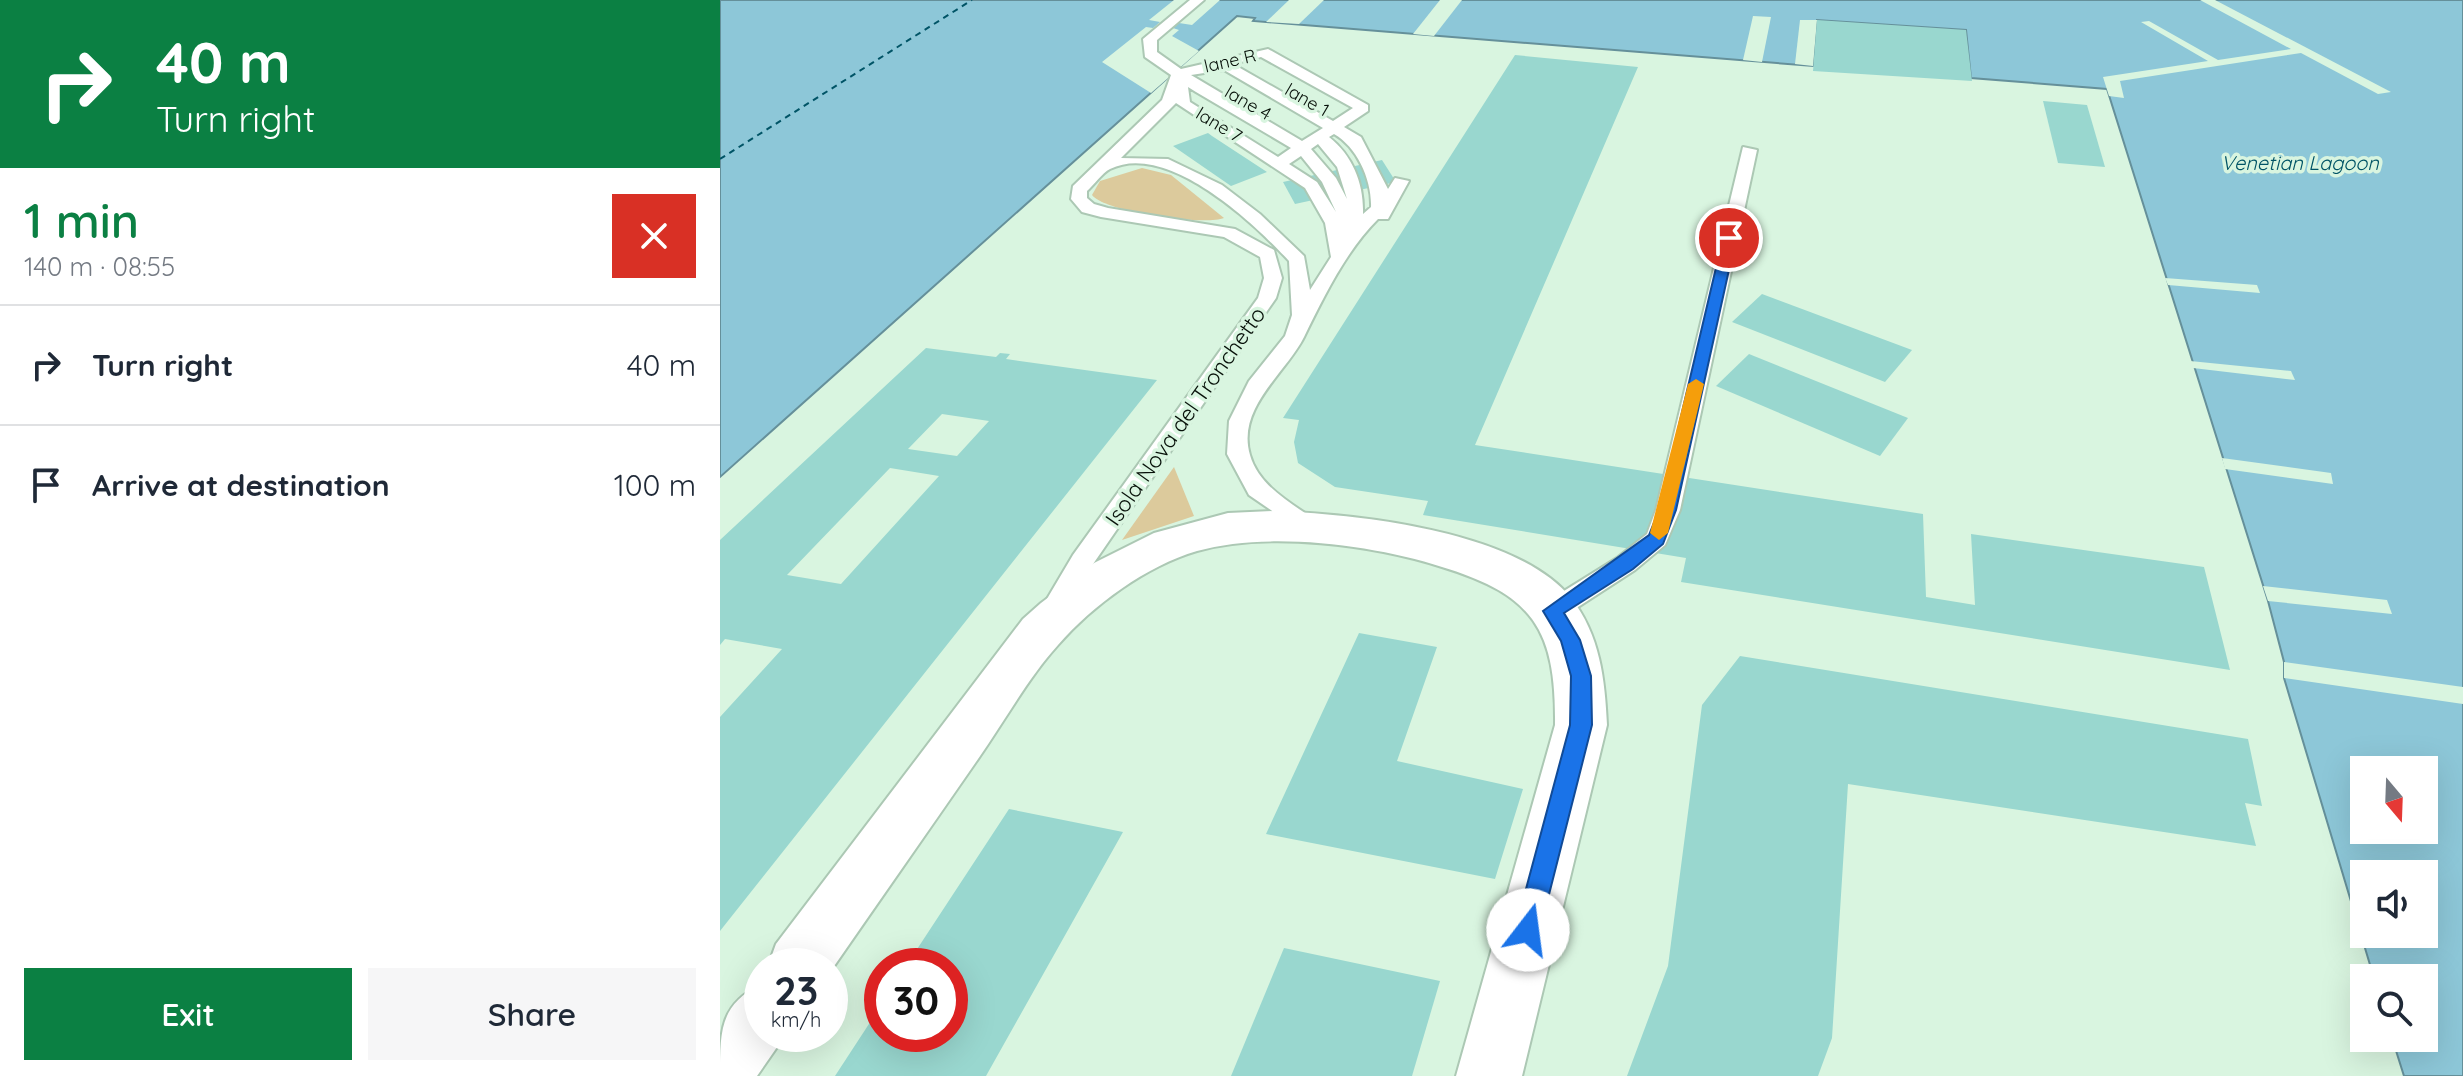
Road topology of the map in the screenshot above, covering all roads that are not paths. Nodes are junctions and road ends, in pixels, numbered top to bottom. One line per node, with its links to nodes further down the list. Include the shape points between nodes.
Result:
1 (1198, 0): 2 (lane, via 1148,45 1150,54)
2 (1186, 72): 3 (lane, lane 4); 3 (lane, via 1226,66); 3 (lane, via 1192,96); 3 (lane, lane R, via 1249,56); 5 (lane, via 1169,102)
3 (1322, 135): 7 (lane, via 1330,181); 7 (lane, via 1338,150 1350,176 1358,202); 7 (lane, via 1356,140 1380,190 1379,208); 8 (lane, via 1311,185 1334,223)
4 (1749, 150): 12 (lane, via 1668,510 1657,539)
5 (1106, 165): 9 (lane, Isola Nova del Tronchetto, via 1146,161 1181,168 1248,213 1298,260); 13 (lane, Isola Nova del Tronchetto, via 1079,190 1079,199 1088,208 1229,233 1268,254 1273,278 1242,339 1082,561)
6 (1401, 181): 10 (lane, via 1373,229)
7 (1354, 233): 8 (lane)
8 (1340, 257): 9 (lane)
9 (1302, 315): 10 (lane, Isola Nova del Tronchetto)
10 (1294, 337): 11 (lane, Isola Nova del Tronchetto, via 1259,381 1240,421 1238,454 1257,489)
11 (1310, 528): 12 (street, Isola Nova del Tronchetto, via 1470,556 1513,576); 13 (street, Isola Nova del Tronchetto, via 1250,526 1193,536 1133,560 1087,588)
12 (1552, 611): 17 (street, Isola Nova del Tronchetto, via 1570,640 1581,676 1581,725)
13 (1040, 632): 14 (street, Isola Nova del Tronchetto)
14 (811, 948)
15 (744, 1040): 16 (street)
16 (720, 1073)
17 (1489, 1076)

